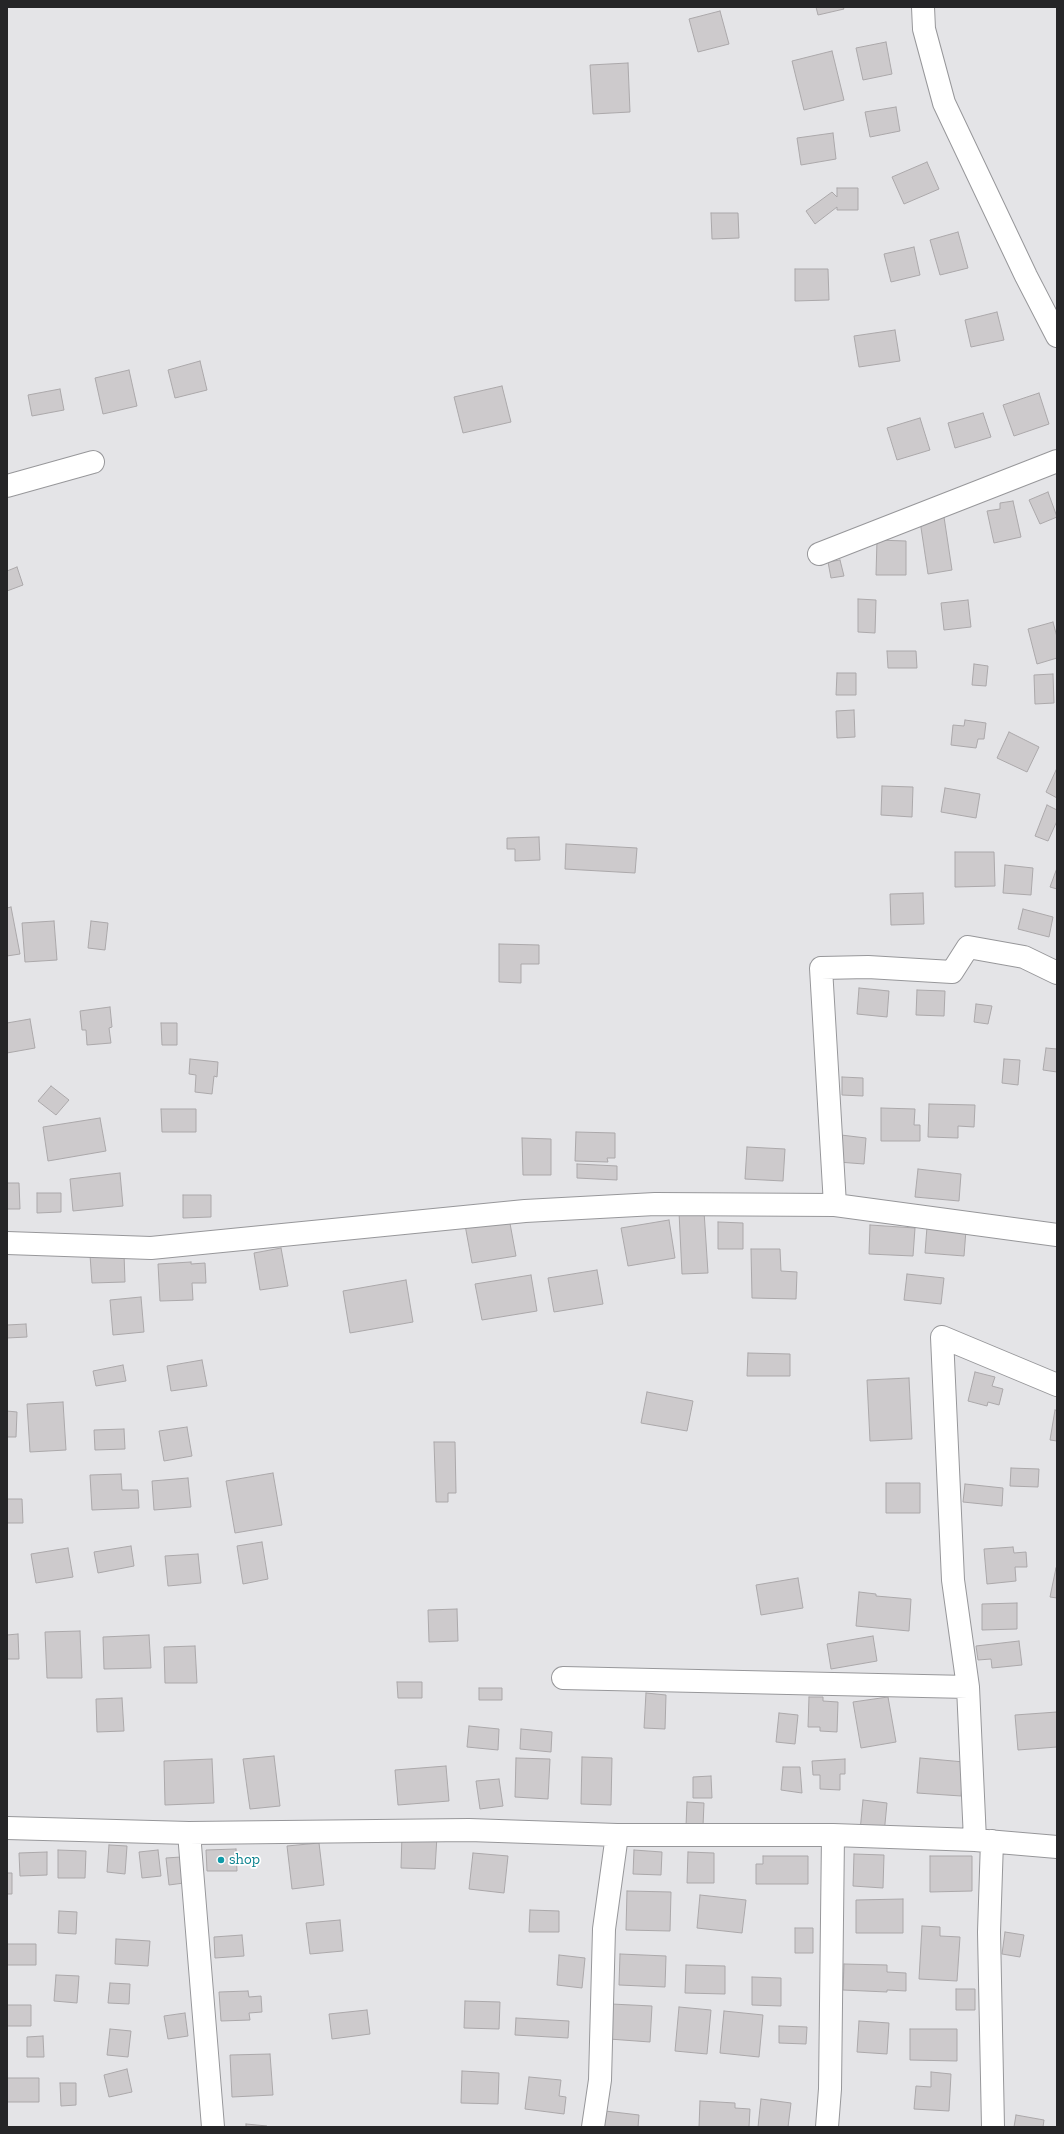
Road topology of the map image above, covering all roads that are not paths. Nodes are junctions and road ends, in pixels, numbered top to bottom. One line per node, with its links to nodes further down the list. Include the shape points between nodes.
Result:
1 (923, 7): 2 (street, via 924,29 944,103)
2 (1057, 336)
3 (1057, 460): 6 (street)
4 (94, 462): 5 (street)
5 (7, 486)
6 (819, 554)
7 (1057, 973): 8 (street, via 1024,957 968,947 952,972 868,967 821,968)
8 (835, 1205): 9 (street); 10 (street, via 655,1204 525,1211 151,1248)
9 (1057, 1235)
10 (7, 1243)
11 (1057, 1385): 13 (street, via 942,1337 953,1580)
12 (563, 1678): 13 (street)
13 (968, 1687): 18 (street)
14 (7, 1828): 15 (street)
15 (189, 1833): 16 (street, via 469,1830); 20 (street)
16 (617, 1835): 17 (street); 21 (street, via 604,1929 600,2080)
17 (833, 1835): 18 (street); 22 (street, via 830,2089)
18 (984, 1841): 19 (street); 23 (street)
19 (1057, 1847)
20 (213, 2127)
21 (593, 2127)
22 (827, 2127)
23 (993, 2127)

